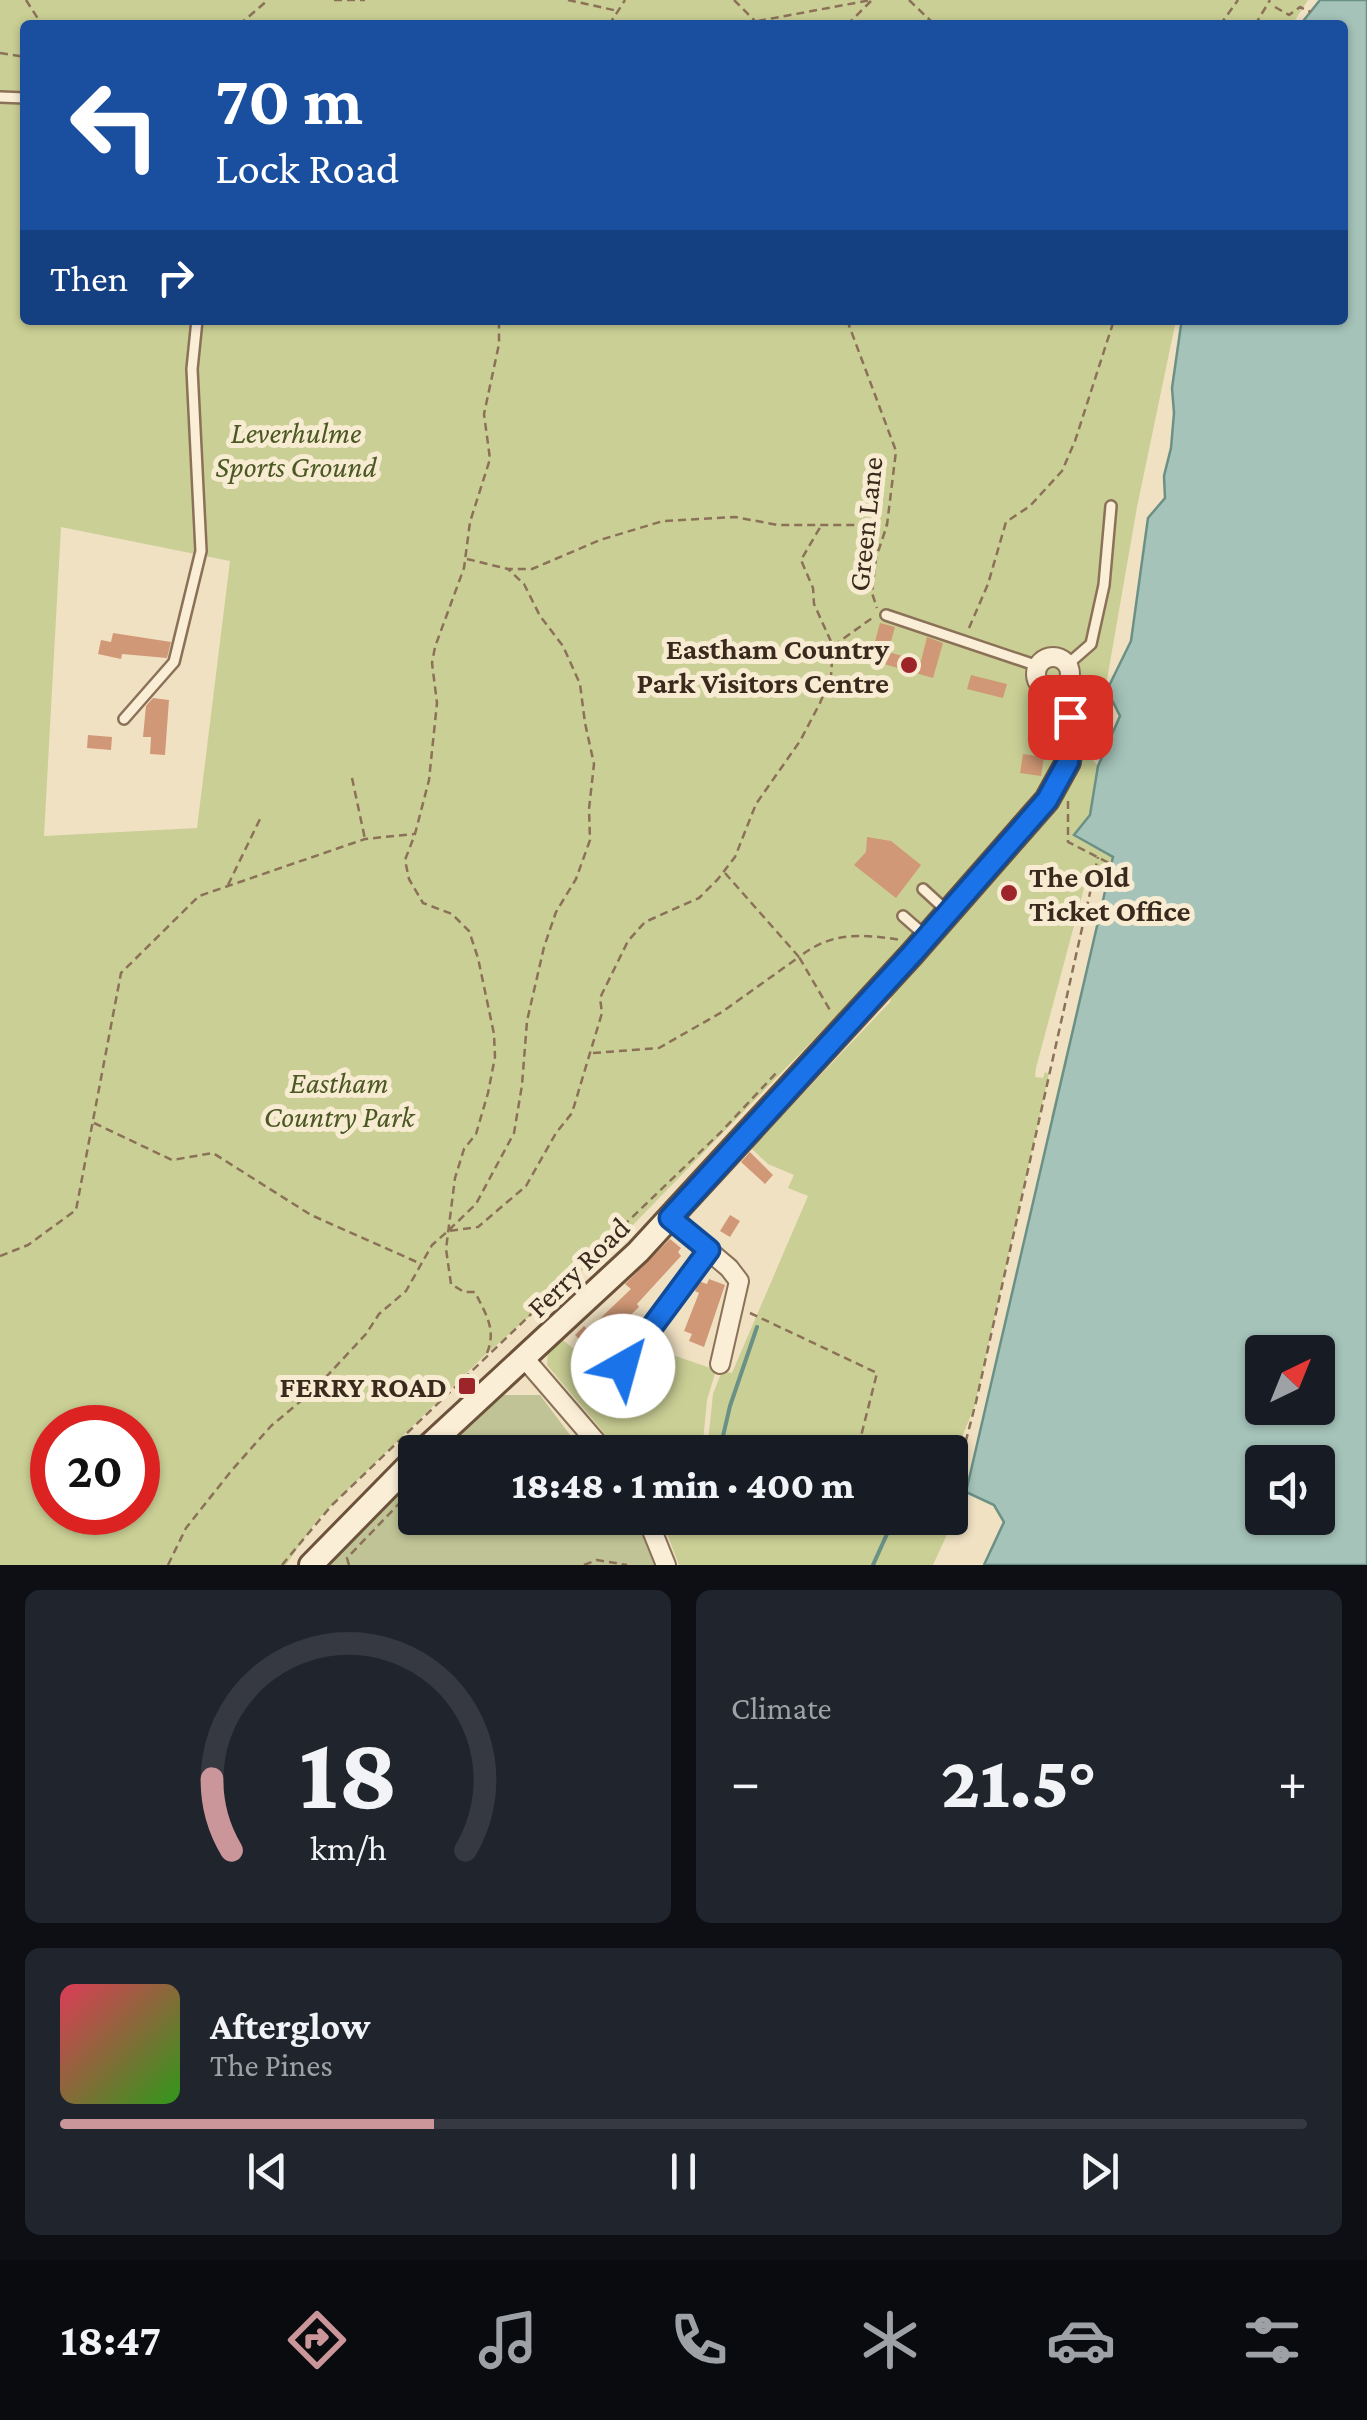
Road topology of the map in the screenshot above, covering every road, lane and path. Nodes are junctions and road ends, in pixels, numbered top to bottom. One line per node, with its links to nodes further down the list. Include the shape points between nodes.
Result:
1 (268, 0): 13 (path)
2 (334, 0): 3 (path)
3 (364, 0)
4 (568, 0): 11 (path)
5 (625, 0): 11 (path)
6 (734, 0): 15 (path)
7 (854, 0): 8 (path)
8 (871, 0): 16 (path); 17 (path)
9 (908, 0): 18 (path)
10 (1275, 7): 12 (path, via 1289,15 1300,8)
11 (618, 11): 14 (path)
12 (1311, 12)
13 (245, 20)
14 (612, 20)
15 (756, 20)
16 (774, 20)
17 (852, 20)
18 (930, 20)
19 (197, 325): 34 (lane, via 192,369 201,551 174,662)
20 (499, 325): 26 (path, via 484,414 490,459)
21 (849, 325): 25 (path, Green Lane, via 896,451)
22 (1112, 325): 29 (path, via 1062,471 1006,522)
23 (1111, 506): 31 (lane, via 1091,644)
24 (822, 524): 25 (path); 27 (path, via 735,517 663,521 532,568); 30 (path, via 801,560)
25 (887, 525): 28 (path, Green Lane, via 872,593)
26 (466, 558): 27 (path); 38 (path, via 432,663 429,780)
27 (508, 569): 55 (path, via 564,646 580,684 594,764 590,840 544,947 527,1020 514,1133 476,1204)
28 (886, 615): 30 (path); 32 (lane)
29 (971, 624)
30 (833, 646): 42 (path, via 820,703 756,804)
31 (1067, 665): 32 (street, via 1049,657); 33 (street, via 1070,676)
32 (1038, 666): 33 (street, via 1041,686)
33 (1060, 689): 45 (street, Ferry Road, via 1071,738 1059,781)
34 (124, 718)
35 (352, 778): 39 (path)
36 (1068, 801): 40 (path, via 1068,842)
37 (260, 819): 43 (path)
38 (416, 834): 39 (path); 55 (path, via 404,860 409,880 423,904 452,914 469,931 494,1034 488,1093 458,1168)
39 (365, 840): 43 (path)
40 (1098, 857): 41 (path); 67 (path)
41 (1111, 864)
42 (724, 872): 49 (path); 51 (path, via 700,898 645,922 628,941 600,998)
43 (226, 886): 53 (path, via 199,896 121,974)
44 (923, 889): 45 (lane)
45 (949, 912): 47 (street, Ferry Road)
46 (903, 916): 47 (lane)
47 (927, 937): 54 (street, Ferry Road)
48 (889, 952): 49 (path, via 900,940 874,936 822,939)
49 (798, 957): 50 (path); 51 (path, via 659,1048)
50 (832, 1013)
51 (590, 1054): 55 (path, via 572,1113 526,1186 478,1227)
52 (779, 1070): 60 (path)
53 (93, 1122): 57 (path, via 76,1210 28,1245); 58 (path, via 172,1160 213,1153 311,1215)
54 (670, 1218): 56 (street); 61 (street, Ferry Road)
55 (448, 1230): 58 (path); 60 (path, via 452,1284 475,1292 491,1322)
56 (709, 1250): 59 (street, via 739,1281); 63 (lane)
57 (0, 1256)
58 (421, 1264): 71 (path, via 406,1291 232,1470 186,1528)
59 (734, 1305): 62 (street); 66 (path, via 877,1373)
60 (487, 1353): 72 (path, via 332,1505)
61 (525, 1359): 64 (street, Ferry Road); 65 (street)
62 (720, 1364)
63 (623, 1366)
64 (441, 1435)
65 (590, 1435)
66 (861, 1435)
67 (964, 1435)
68 (398, 1476): 73 (street)
69 (398, 1506): 74 (path, via 347,1558)
70 (654, 1535): 77 (street)
71 (168, 1565)
72 (282, 1565)
73 (311, 1565)
74 (349, 1565)
75 (584, 1565): 76 (path)
76 (627, 1565)
77 (666, 1565)

